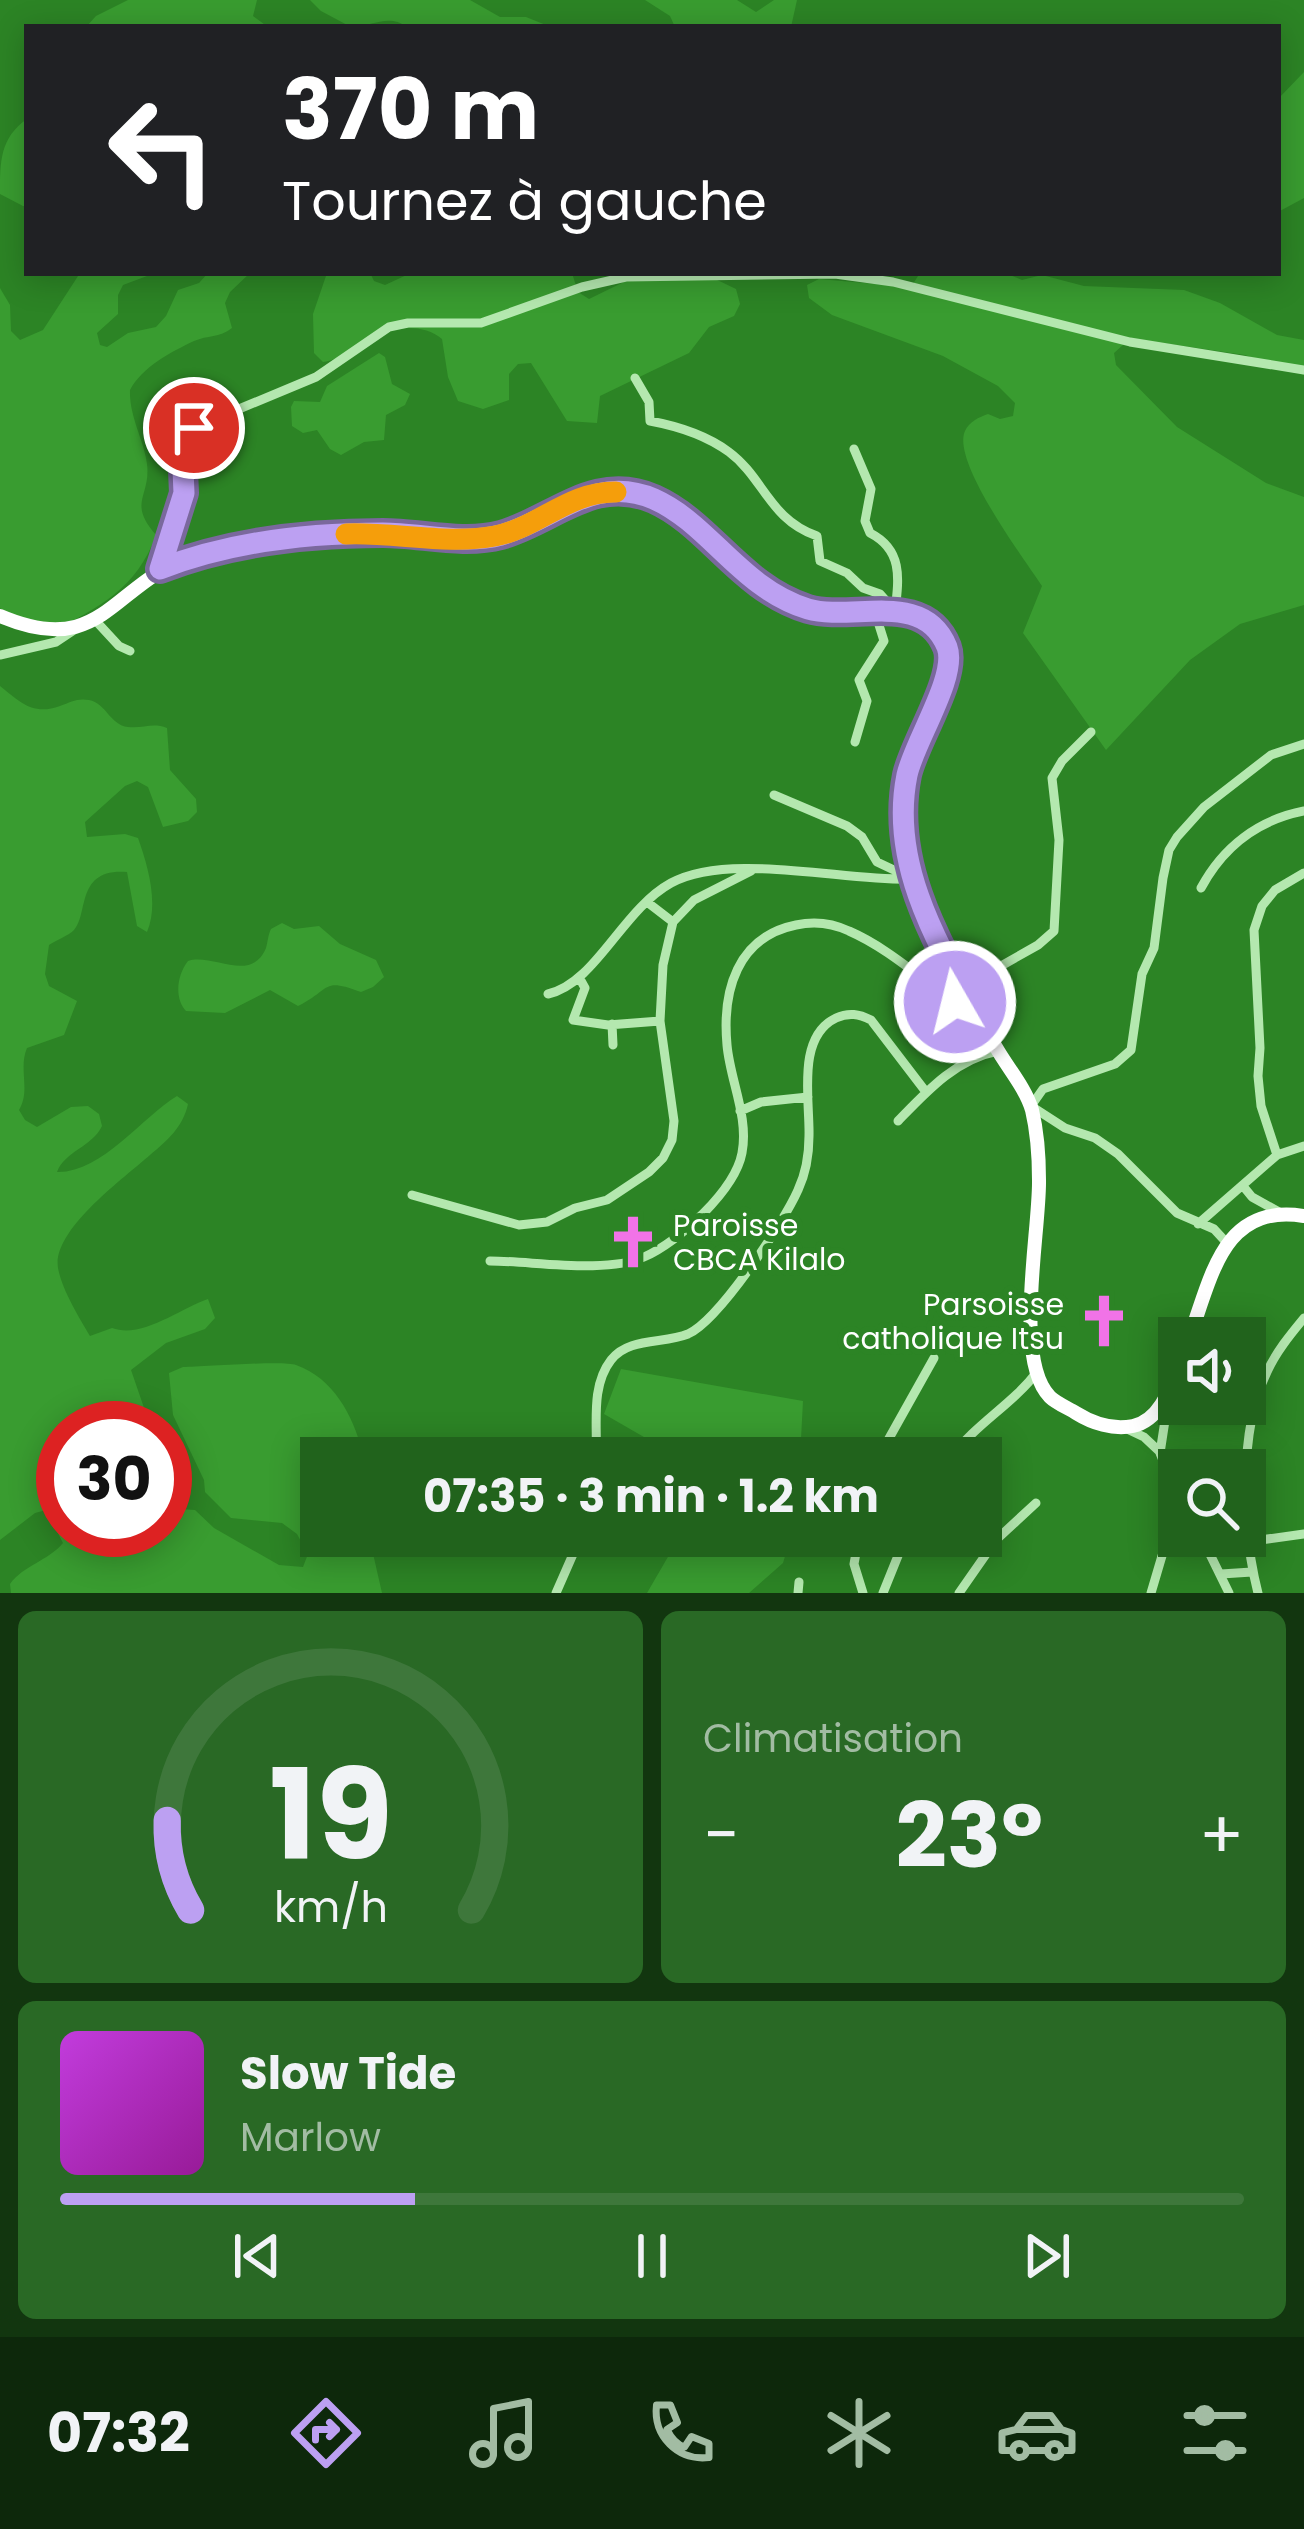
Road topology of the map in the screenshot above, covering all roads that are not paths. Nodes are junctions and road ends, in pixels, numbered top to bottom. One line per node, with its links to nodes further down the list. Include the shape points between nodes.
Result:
1 (696, 276): 7 (street, via 626,277 481,323 389,327 316,376 227,414)
2 (851, 276): 3 (street, via 1130,342)
3 (1304, 370)
4 (635, 378): 10 (street, via 650,421 732,454 793,527 817,536 820,561)
5 (202, 388): 7 (street)
6 (854, 449): 10 (street, via 871,490 865,521 897,561)
7 (184, 493): 8 (street)
8 (160, 569): 9 (highway, via 198,554 309,536 498,536 569,501 628,492 677,514 783,600 815,611); 12 (highway)
9 (874, 609): 10 (highway); 17 (street, via 884,641 859,680 868,701)
10 (895, 611): 25 (highway, via 935,628 950,656 907,776)
11 (0, 616): 13 (highway, via 50,631)
12 (95, 620): 13 (highway); 14 (street)
13 (77, 628): 15 (street, via 56,642)
14 (130, 651)
15 (0, 655)
16 (1091, 732): 30 (street, via 1052,778 1054,931)
17 (855, 742)
18 (1304, 744): 39 (street, via 1271,755 1204,807 1169,850 1131,1050 1042,1090)
19 (774, 795): 21 (street)
20 (1304, 811): 26 (street, via 1248,833)
21 (824, 819): 22 (street); 25 (street, via 847,826 877,862)
22 (812, 826)
23 (751, 871): 25 (street); 27 (street, via 694,874); 28 (street, via 694,899)
24 (1304, 873): 43 (street, via 1275,890 1255,931 1258,1076)
25 (913, 879): 30 (highway)
26 (1202, 888)
27 (647, 902): 28 (street); 29 (street)
28 (673, 922): 33 (street)
29 (580, 980): 31 (street); 34 (street, via 585,988 573,1020)
30 (962, 988): 32 (highway)
31 (548, 994)
32 (972, 1006): 36 (highway); 40 (street, via 846,929 809,922 770,933 747,950 728,995 727,1045)
33 (660, 1021): 34 (street); 45 (street, via 672,1140 628,1187 547,1222 519,1225)
34 (612, 1024): 35 (street)
35 (613, 1045)
36 (998, 1051): 37 (street, via 975,1055); 39 (highway)
37 (926, 1092): 38 (street, via 887,1037 859,1014 819,1031); 41 (street)
38 (808, 1097): 40 (street); 57 (street, via 808,1160 792,1203 703,1325 611,1359 597,1392)
39 (1031, 1106): 48 (street, via 1118,1154); 54 (highway, via 1040,1181 1030,1324)
40 (740, 1111): 50 (street, via 742,1153 729,1183 648,1255 574,1264)
41 (898, 1121)
42 (1304, 1146): 43 (street)
43 (1276, 1155): 44 (street)
44 (1243, 1186): 46 (street); 48 (street)
45 (412, 1195)
46 (1279, 1213): 47 (highway); 49 (highway, via 1255,1218)
47 (1304, 1216)
48 (1198, 1224): 49 (street)
49 (1226, 1242): 51 (highway)
50 (490, 1261)
51 (1197, 1317)
52 (1304, 1318): 60 (street, via 1256,1402)
53 (934, 1358): 58 (street)
54 (1037, 1372): 56 (highway, via 1048,1396 1091,1422); 59 (street)
55 (1158, 1409): 56 (highway)
56 (1125, 1428): 61 (street)
57 (596, 1437)
58 (890, 1437)
59 (970, 1437)
60 (1251, 1449)
61 (1158, 1451)
62 (1036, 1503): 76 (street, via 996,1540)
63 (1304, 1534): 64 (street)
64 (1266, 1539)
65 (572, 1557): 73 (street)
66 (855, 1557): 74 (street)
67 (897, 1557): 75 (street)
68 (1161, 1557): 77 (street)
69 (1212, 1557): 72 (street)
70 (1249, 1557): 71 (street)
71 (1252, 1572): 72 (street); 79 (street)
72 (1221, 1574): 78 (street)
73 (556, 1593)
74 (863, 1593)
75 (883, 1593)
76 (959, 1593)
77 (1151, 1593)
78 (1229, 1593)
79 (1258, 1593)

